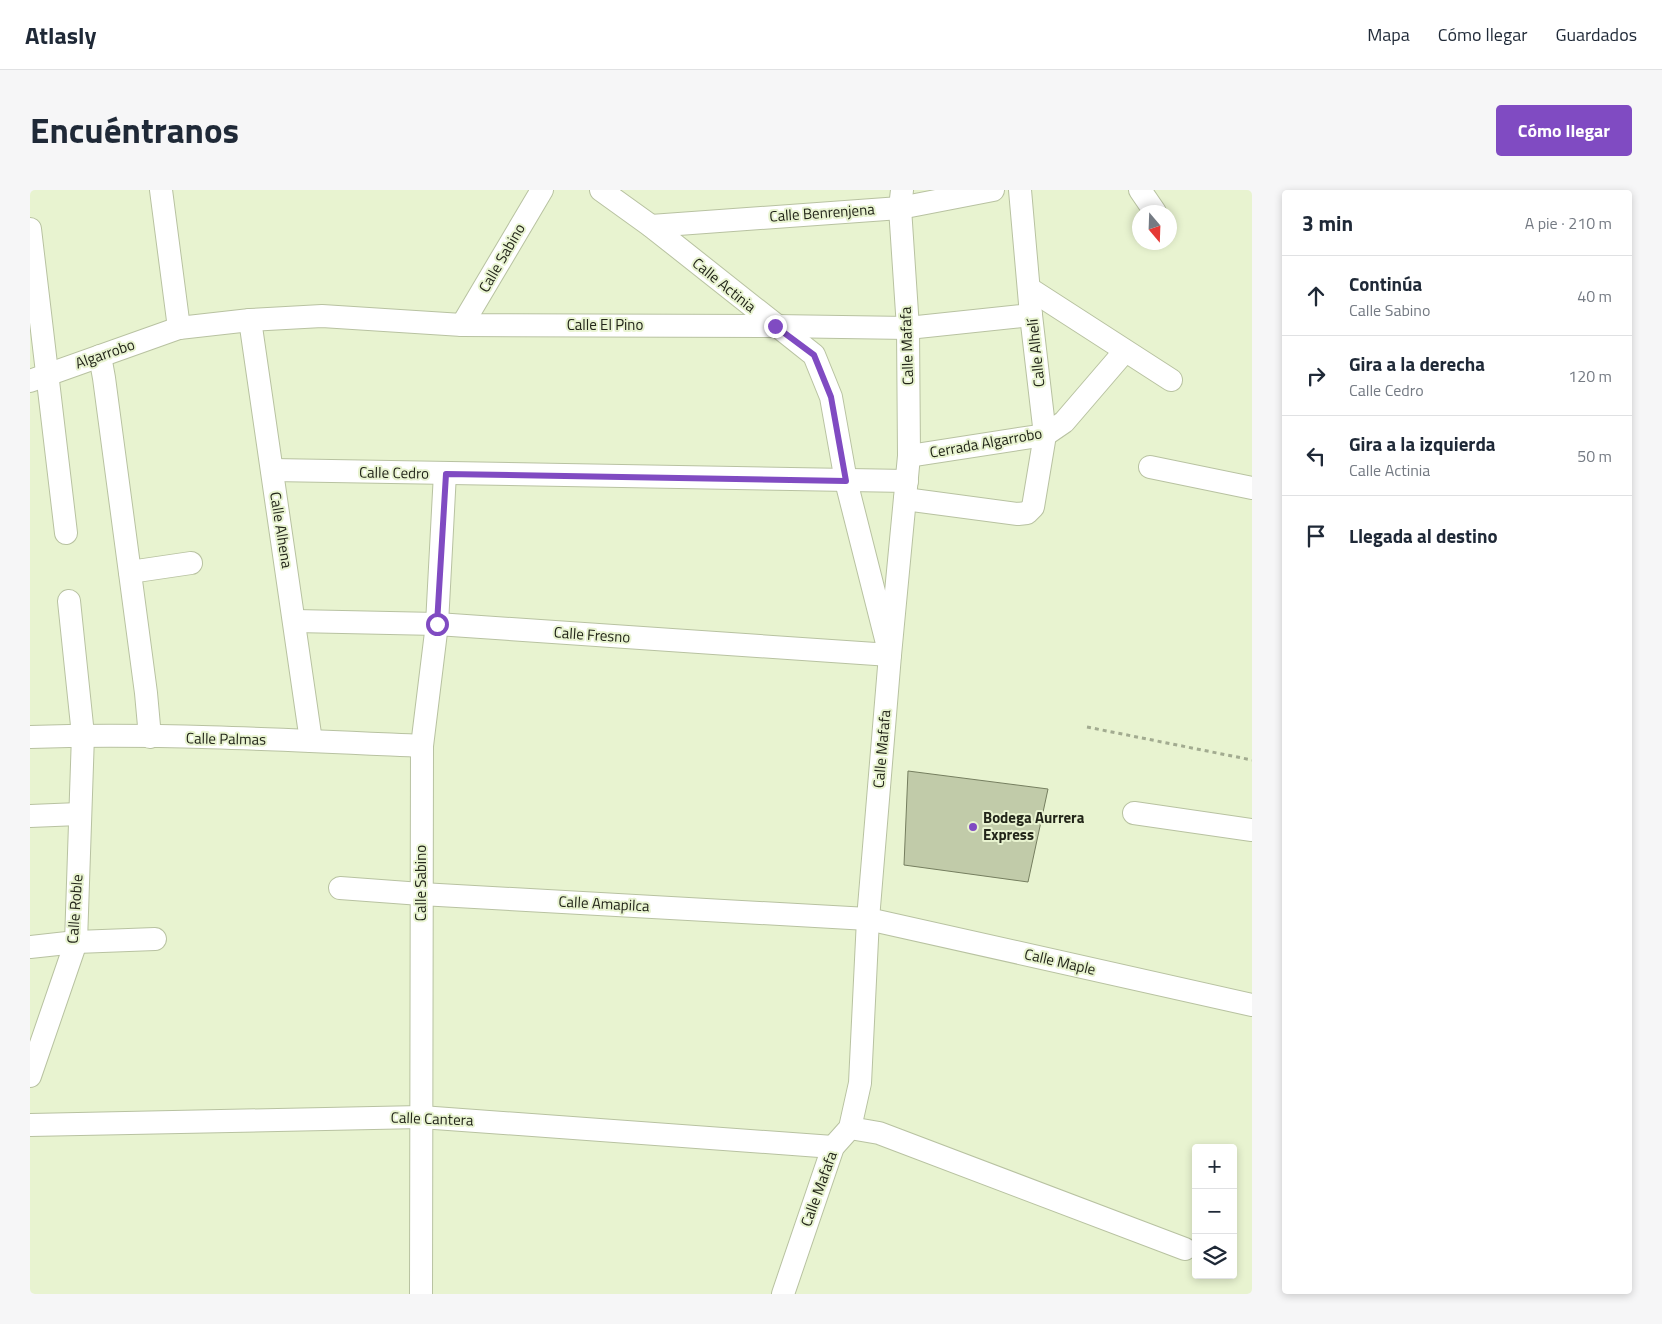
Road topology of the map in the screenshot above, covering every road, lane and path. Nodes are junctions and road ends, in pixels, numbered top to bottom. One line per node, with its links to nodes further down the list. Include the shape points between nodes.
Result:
1 (161, 190): 16 (street)
2 (542, 190): 14 (street, Calle Sabino)
3 (601, 190): 9 (street, Calle Actinia)
4 (993, 190): 7 (street, Calle Benrenjena)
5 (1020, 190): 11 (street, Calle Alhelí)
6 (1140, 190): 8 (street)
7 (901, 199): 9 (street, Calle Benrenjena); 17 (street, Calle Mafafa)
8 (1150, 205)
9 (650, 226): 15 (street, Calle Actinia)
10 (30, 229): 20 (street)
11 (1030, 289): 12 (street, Calle Alhelí); 18 (street)
12 (1031, 315): 17 (street, Calle El Pino); 22 (street, Calle Alhelí)
13 (250, 320): 14 (street, Calle El Pino, via 322,316); 16 (street, Calle El Pino); 25 (street, Calle Alhena)
14 (462, 325): 15 (street, Calle El Pino)
15 (775, 326): 17 (street, Calle El Pino); 27 (street, Calle Actinia, via 814,355 831,397)
16 (180, 328): 19 (street, Algarrobo)
17 (908, 328): 23 (street, Calle Mafafa)
18 (1125, 351): 21 (street); 22 (street, Cerrada Algarrobo, via 1064,422)
19 (100, 356): 20 (street, Algarrobo); 33 (street)
20 (38, 377): 31 (street)
21 (1172, 380)
22 (1045, 435): 23 (street, Cerrada Algarrobo); 30 (street, Calle Alhelí, via 1032,507)
23 (909, 456): 29 (street, Calle Mafafa)
24 (1150, 467): 28 (street)
25 (272, 470): 26 (street, Calle Cedro); 35 (street, Calle Alhena)
26 (446, 474): 27 (street, Calle Cedro); 36 (street, Calle Sabino)
27 (846, 481): 29 (street, Calle Cedro); 37 (street, Calle Actinia)
28 (1252, 488)
29 (906, 490): 30 (street, Calle Cedro, via 1018,514); 37 (street, Calle Mafafa)
30 (1027, 512)
31 (66, 533)
32 (192, 563): 33 (street)
33 (130, 572): 41 (street)
34 (69, 601): 39 (street, Calle Roble)
35 (295, 621): 36 (street, Calle Fresno); 42 (street, Calle Alhena)
36 (437, 624): 37 (street, Calle Fresno); 43 (street, Calle Sabino)
37 (890, 655): 51 (street, Calle Mafafa)
38 (1087, 727): 44 (path)
39 (83, 735): 40 (street, Calle Palmas); 41 (street, Calle Palmas); 46 (street, Calle Roble)
40 (30, 737)
41 (150, 737): 42 (street, Calle Palmas)
42 (311, 741): 43 (street, Calle Palmas)
43 (422, 746): 50 (street, Calle Sabino)
44 (1252, 760)
45 (1134, 813): 48 (street)
46 (79, 814): 47 (street); 53 (street, Calle Roble)
47 (30, 816)
48 (1252, 830)
49 (340, 888): 50 (street, Calle Amapilca)
50 (421, 894): 51 (street, Calle Amapilca); 57 (street, Calle Sabino)
51 (868, 919): 55 (street, Calle Maple); 59 (street, Calle Mafafa, via 860,1083)
52 (155, 939): 53 (street)
53 (76, 942): 54 (street); 56 (street, Calle Roble)
54 (30, 947)
55 (1252, 1005)
56 (30, 1076)
57 (421, 1117): 58 (street, Calle Cantera); 60 (street, Calle Cantera); 62 (street, Calle Sabino)
58 (30, 1125)
59 (850, 1128): 60 (street, Calle Mafafa); 61 (street, via 879,1133)
60 (833, 1147): 63 (street, Calle Mafafa)
61 (1185, 1249)
62 (422, 1294)
63 (783, 1294)

